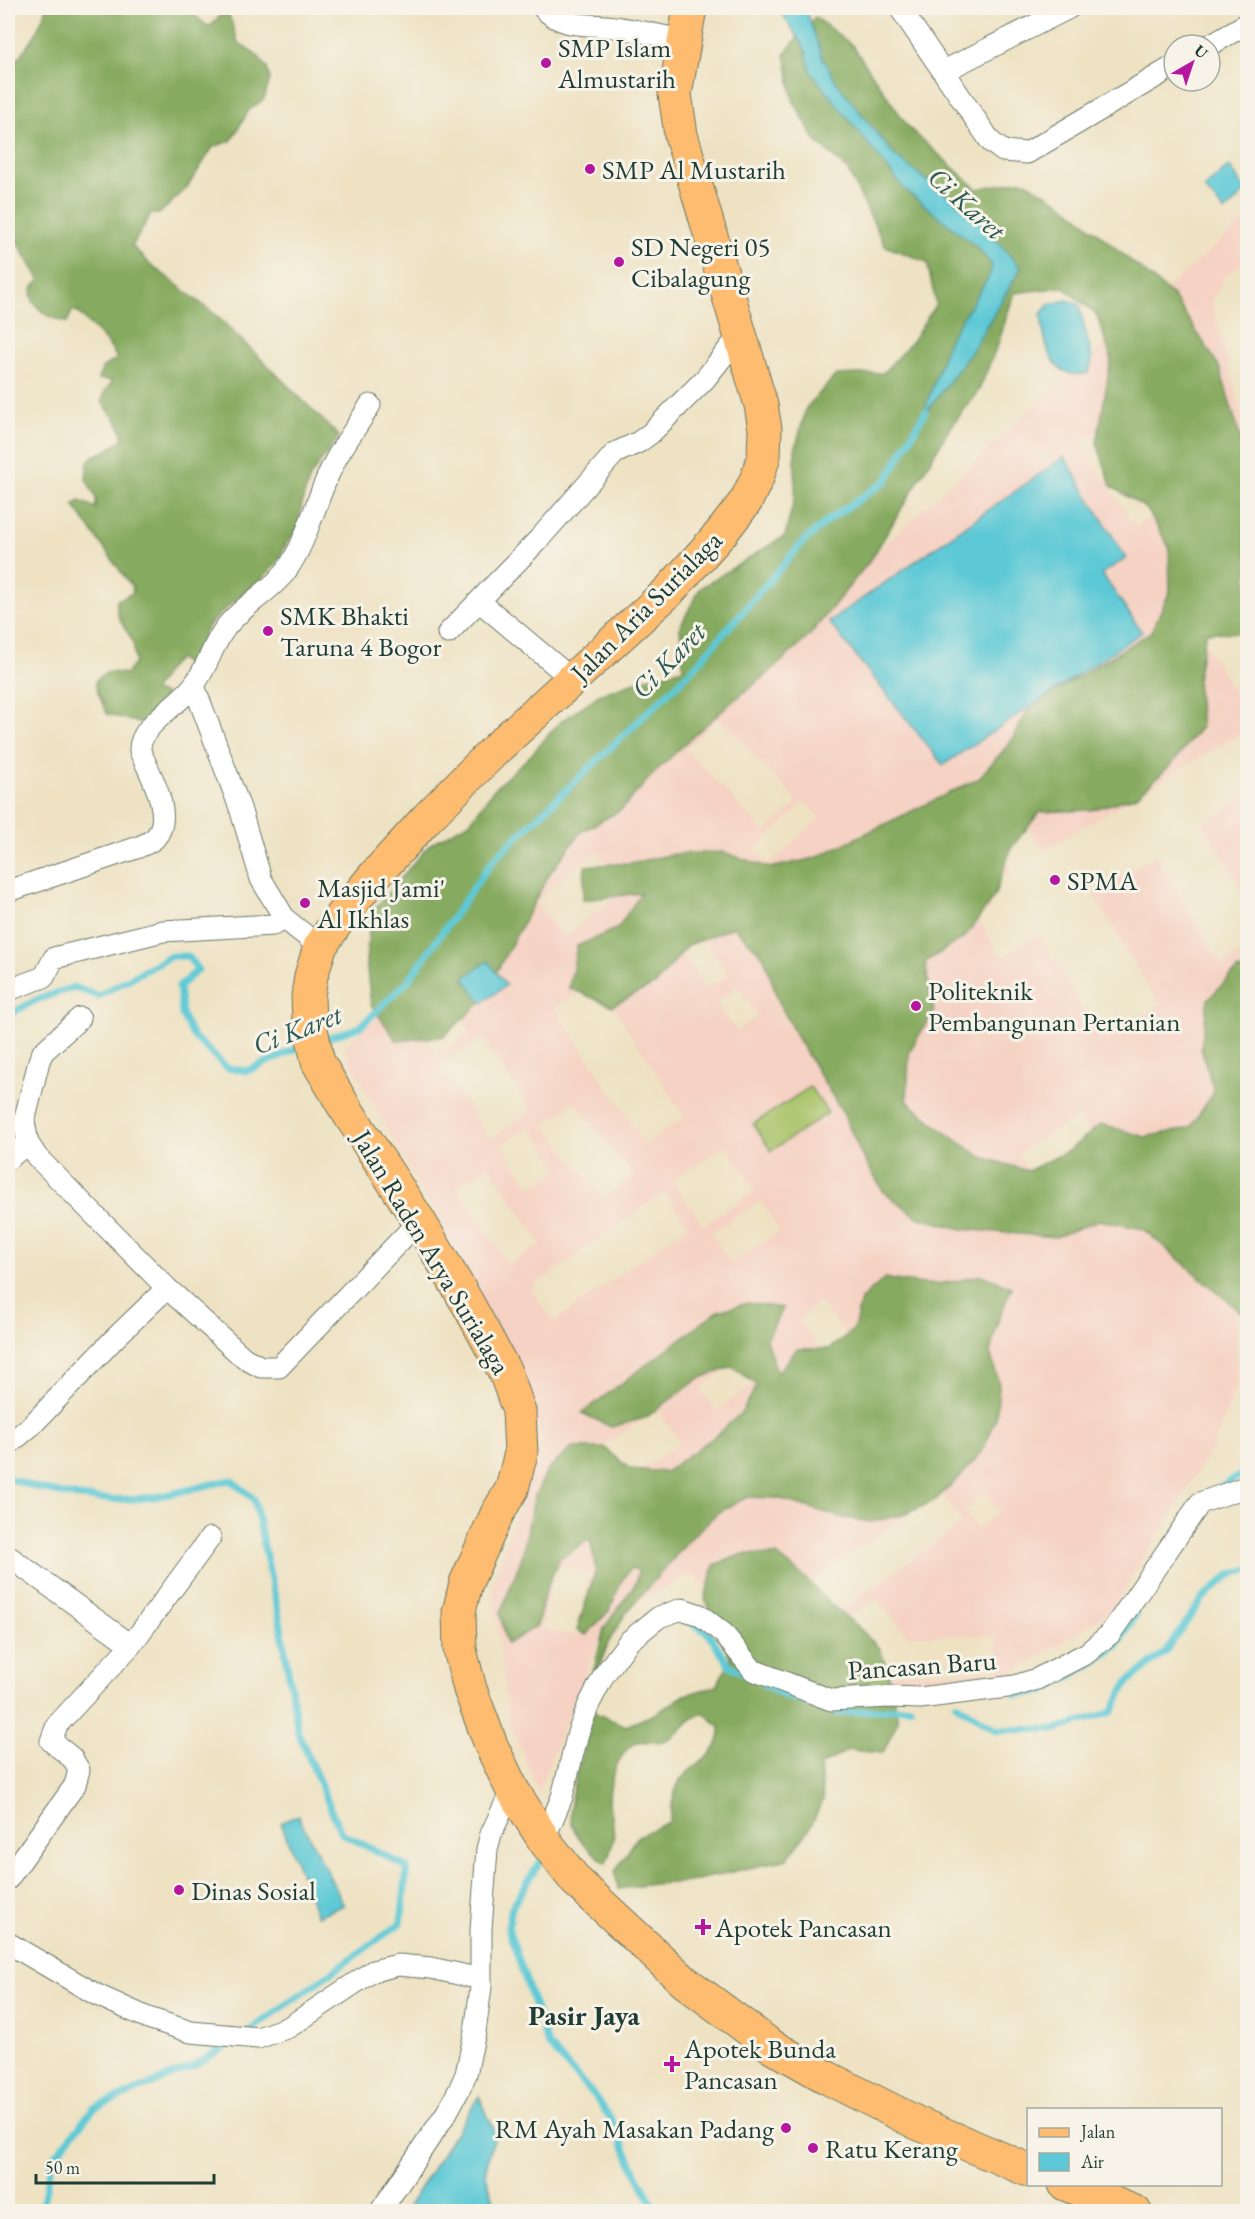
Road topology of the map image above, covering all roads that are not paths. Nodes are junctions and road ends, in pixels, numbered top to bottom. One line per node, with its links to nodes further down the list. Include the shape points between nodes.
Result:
1 (543, 8): 7 (street, via 574,25 616,27)
2 (690, 8): 7 (main road, Jalan Aria Surialaga)
3 (900, 8): 8 (street)
4 (1069, 8): 8 (street)
5 (1248, 23): 6 (street)
6 (1222, 38)
7 (684, 40): 10 (main road, Jalan Aria Surialaga, via 675,94 681,135)
8 (945, 71): 9 (street, via 991,142 1003,151 1027,153)
9 (1162, 73)
10 (739, 336): 12 (street, via 705,379 651,433 615,453); 14 (main road, Jalan Aria Surialaga, via 765,429 764,456 750,493 722,532 669,591)
11 (370, 405): 15 (street, via 333,464 303,540 286,569 266,593 227,625)
12 (479, 601): 13 (street); 14 (street)
13 (448, 633)
14 (573, 680): 18 (main road, Jalan Aria Surialaga, via 427,818 341,915)
15 (194, 686): 16 (street, via 151,726 140,742 140,751 163,806 162,825 154,839); 17 (street, via 240,808 261,879)
16 (8, 891)
17 (285, 919): 18 (street); 19 (street, via 273,925 163,931 54,958 44,977)
18 (320, 947): 21 (main road, Jalan Aria Surialaga, via 311,976)
19 (8, 990)
20 (80, 1018): 22 (street, via 43,1052 39,1061 24,1122)
21 (309, 1020): 24 (main road, Jalan Raden Arya Surialaga, via 318,1062)
22 (28, 1143): 23 (street); 25 (street, via 37,1157)
23 (8, 1159)
24 (419, 1221): 25 (street, via 279,1367 261,1367 244,1358); 31 (main road, Jalan Raden Arya Surialaga, via 507,1374 519,1411 521,1453 512,1489 466,1583 459,1612 460,1650 471,1689)
25 (167, 1288): 26 (street, via 32,1425)
26 (10, 1442)
27 (1239, 1490): 32 (street, Pancasan Baru, via 1200,1503 1110,1634 1087,1653 1015,1686 920,1698 831,1700 753,1670 723,1633 700,1615 682,1609 659,1617 629,1641 589,1704 562,1797)
28 (210, 1538): 30 (street)
29 (8, 1556): 30 (street)
30 (130, 1645): 33 (street, via 57,1725 51,1742 72,1758 79,1770 75,1785)
31 (512, 1789): 32 (main road, Jalan Raden Arya Surialaga); 35 (street, via 487,1849)
32 (560, 1862): 36 (main road, Jalan Raden Arya Surialaga, via 685,1982 770,2045 917,2123)
33 (8, 1879)
34 (8, 1943): 35 (street, via 119,2007 190,2032 258,2038 289,2026 373,1971 398,1965)
35 (481, 1979): 38 (street, via 466,2074)
36 (1027, 2169)
37 (1070, 2186): 39 (main road)
38 (380, 2211)
39 (1135, 2211)

